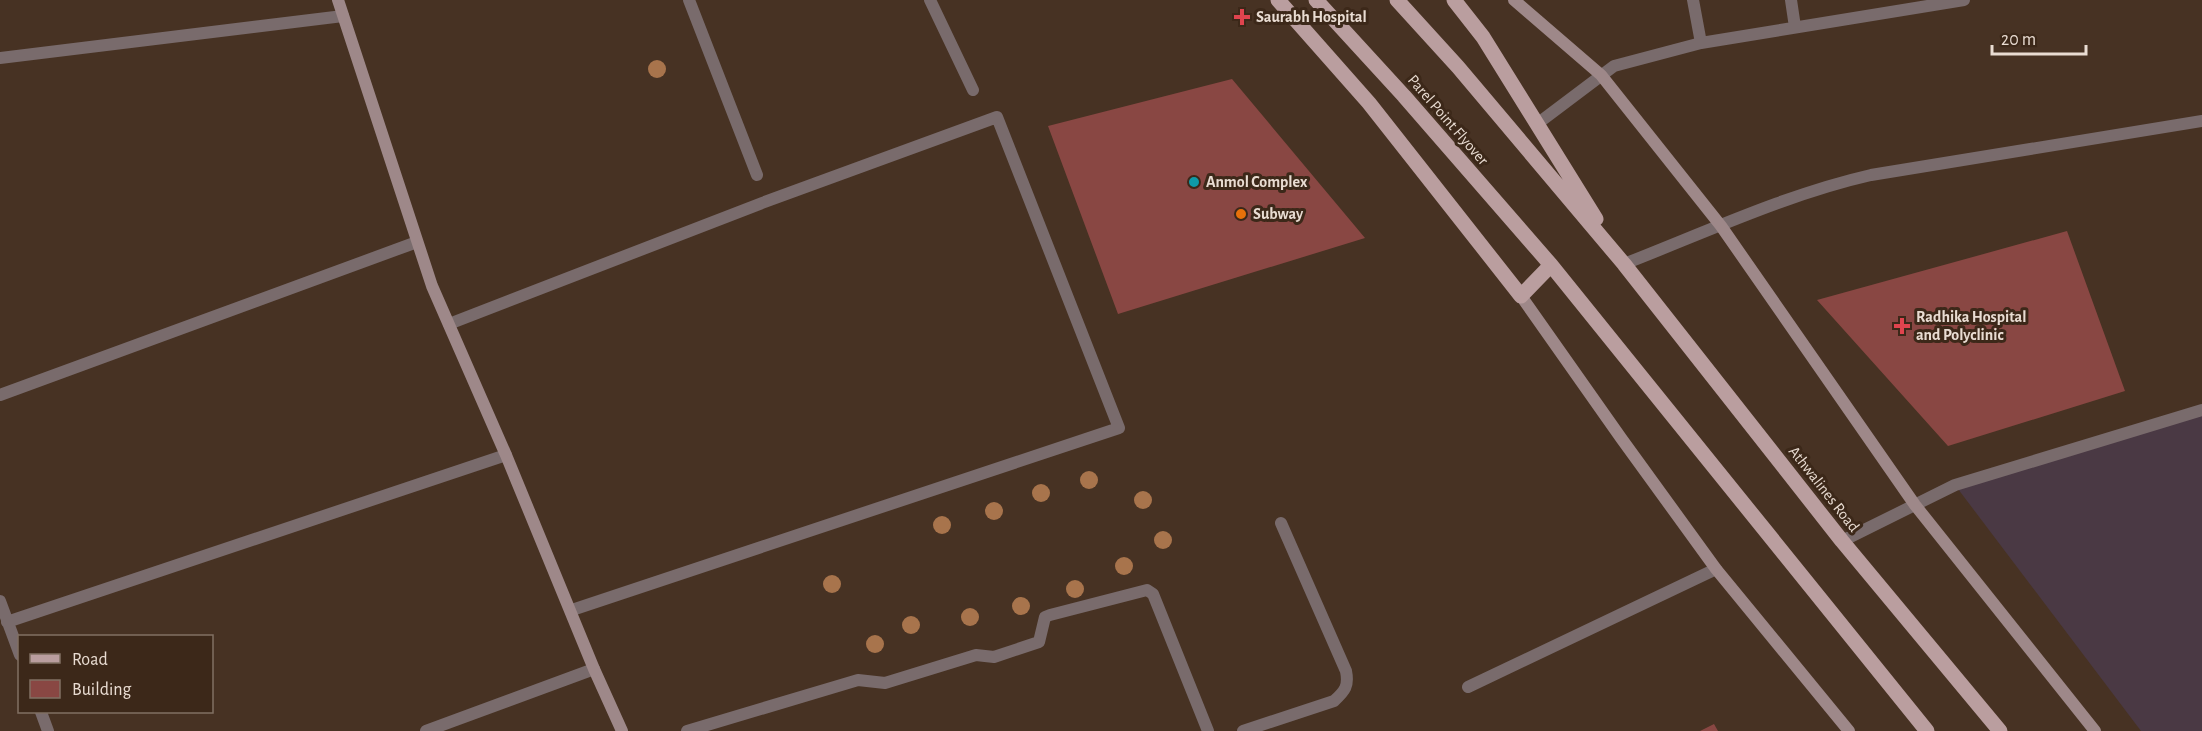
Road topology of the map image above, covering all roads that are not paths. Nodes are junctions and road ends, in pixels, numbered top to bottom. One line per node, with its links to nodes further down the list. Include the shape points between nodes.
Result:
1 (338, 0): 13 (street)
2 (689, 0): 21 (street)
3 (930, 0): 18 (street)
4 (1278, 0): 26 (main road, via 1369,103)
5 (1316, 0): 25 (main road, Parel Point Flyover)
6 (1397, 0): 24 (main road)
7 (1454, 0): 20 (main road, via 1483,37)
8 (1514, 0): 17 (street)
9 (1693, 0): 15 (street)
10 (1791, 0): 14 (street)
11 (1964, 0): 12 (street)
12 (1893, 5): 14 (street)
13 (344, 16): 16 (street); 23 (street)
14 (1795, 27): 15 (street)
15 (1701, 43): 17 (street, via 1614,66)
16 (0, 58)
17 (1601, 75): 20 (street); 22 (street)
18 (973, 90)
19 (2202, 120): 22 (street, via 1871,174 1805,193)
20 (1537, 124): 24 (main road)
21 (757, 175)
22 (1721, 226): 24 (street); 31 (street)
23 (417, 242): 27 (street); 28 (street)
24 (1624, 264): 33 (main road, Athwalines Road)
25 (1551, 265): 26 (main road); 49 (main road)
26 (1521, 296): 34 (street)
27 (449, 324): 30 (street); 36 (street, via 997,117 1119,428)
28 (0, 395)
29 (2202, 410): 31 (street, via 1955,485)
30 (506, 455): 36 (street); 37 (street)
31 (1915, 505): 33 (street); 51 (street)
32 (1281, 523): 47 (street, via 1348,681 1344,692 1334,701)
33 (1842, 541): 50 (main road, Athwalines Road)
34 (1716, 569): 40 (street); 48 (street)
35 (0, 601): 37 (street)
36 (572, 610): 39 (street)
37 (7, 622): 38 (street)
38 (18, 650)
39 (594, 669): 43 (street); 44 (street)
40 (1468, 687)
41 (42, 713): 42 (street)
42 (48, 731)
43 (426, 731)
44 (622, 731)
45 (687, 731): 46 (street, via 858,680 885,682 976,655 994,657 1039,642 1045,617 1147,590 1153,594)
46 (1208, 731)
47 (1243, 731)
48 (1850, 731)
49 (1927, 731)
50 (2000, 731)
51 (2094, 731)

